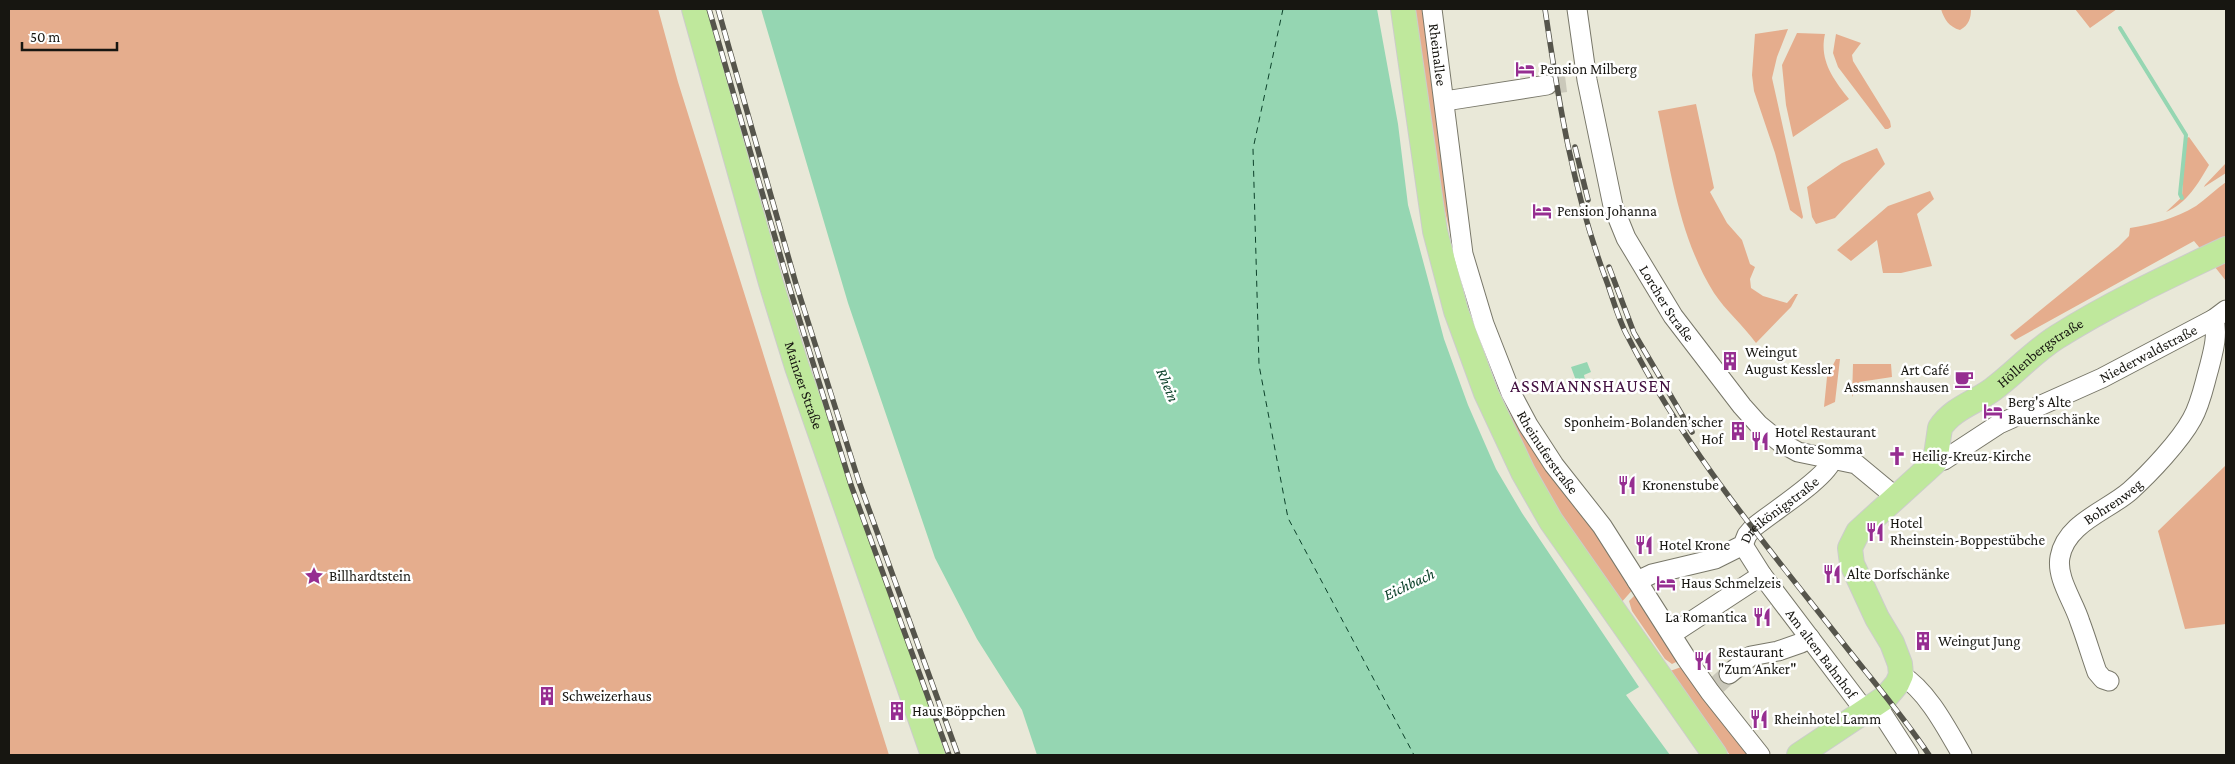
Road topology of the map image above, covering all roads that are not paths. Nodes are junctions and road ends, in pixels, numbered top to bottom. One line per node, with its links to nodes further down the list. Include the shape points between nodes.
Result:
1 (694, 9): 22 (main road, Mainzer Straße, via 797,367)
2 (1403, 9): 23 (main road, via 1435,231 1456,311 1486,393 1523,472 1551,521)
3 (1432, 9): 6 (street, Rheinallee)
4 (1577, 9): 9 (street, Lorcher Straße, via 1579,81 1620,225 1673,316 1759,425 1798,452)
5 (1547, 85): 6 (street)
6 (1445, 100): 14 (street, Rheinuferstraße, via 1460,238 1469,278 1511,393 1554,465 1602,526)
7 (2226, 249): 10 (main road, Höllenbergstraße, via 2147,286 2046,344 1990,392 1942,424)
8 (2220, 315): 10 (street, Niederwaldstraße, via 2102,378 2016,415 1944,460); 18 (street, Bohrenweg, via 2200,401 2188,425 2130,491 2072,532 2062,546 2060,570 2097,672 2102,679)
9 (1832, 460): 11 (street, Lorcher Straße, via 1860,466); 12 (street, Dreikönigstraße, via 1828,468 1753,528)
10 (1935, 462): 11 (main road)
11 (1897, 498): 17 (main road, via 1858,532 1852,541 1850,555 1877,618 1898,656)
12 (1743, 545): 13 (street, Am alten Bahnhof); 14 (street, Dreikönigstraße, via 1716,559 1652,574)
13 (1762, 574): 15 (street); 16 (street, Am alten Bahnhof)
14 (1637, 581): 15 (street, Rheinuferstraße)
15 (1672, 634): 19 (street, Rheinuferstraße)
16 (1810, 638): 19 (street, via 1801,644 1751,656); 20 (street, Am alten Bahnhof)
17 (1901, 675): 20 (main road, Am alten Bahnhof, via 1891,692); 26 (street, via 1914,683 1924,696)
18 (2109, 681)
19 (1719, 684): 24 (street, Rheinuferstraße)
20 (1871, 708): 21 (street); 25 (main road, Am alten Bahnhof)
21 (1906, 751)
22 (933, 755)
23 (1715, 755)
24 (1760, 755)
25 (1799, 755)
26 (1962, 755)

